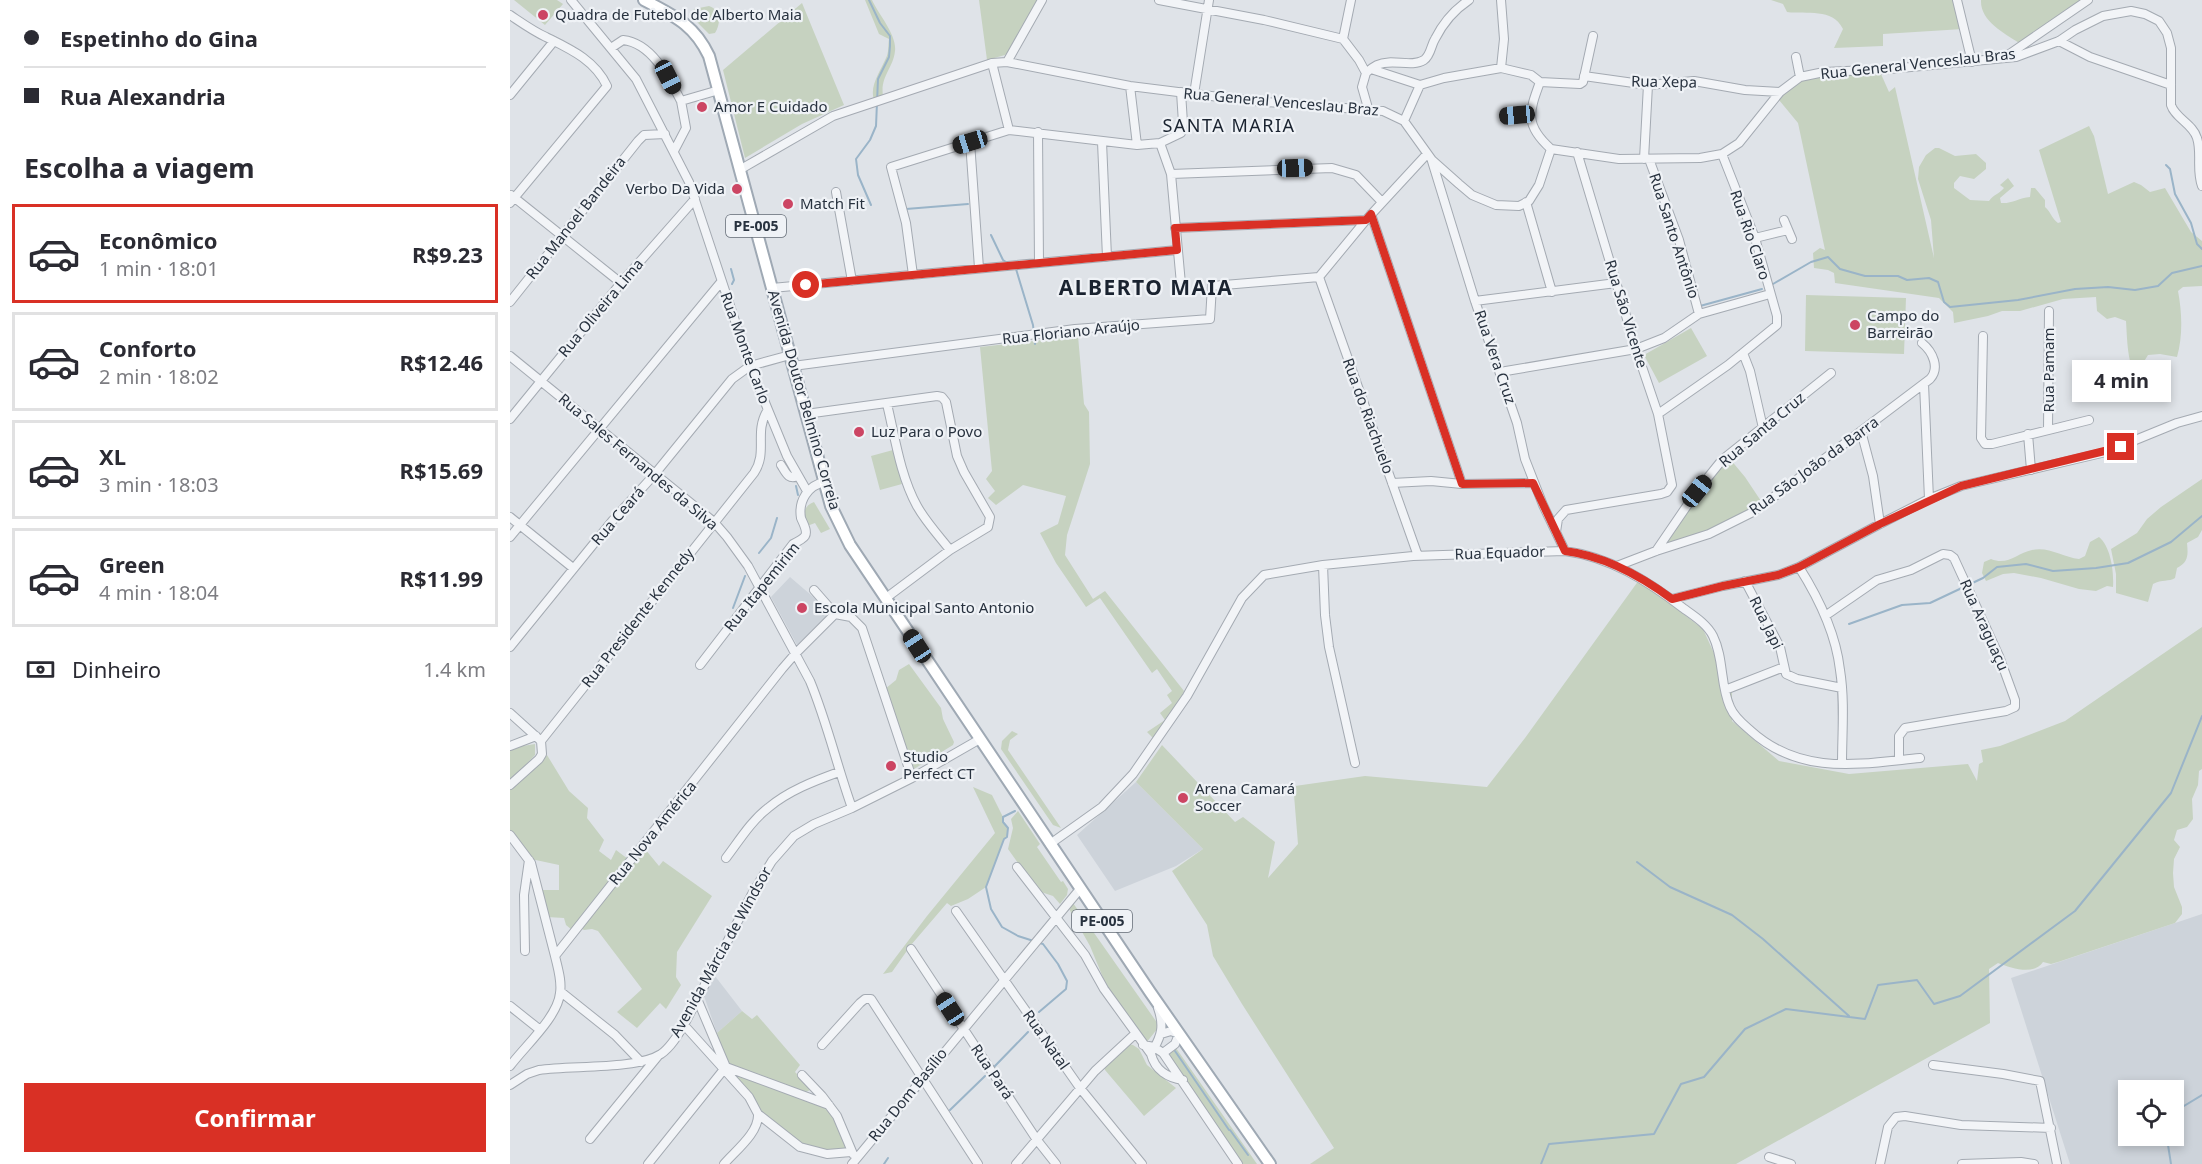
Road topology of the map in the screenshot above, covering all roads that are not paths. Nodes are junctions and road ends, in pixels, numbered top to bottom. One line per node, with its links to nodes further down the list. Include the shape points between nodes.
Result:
1 (571, 0): 17 (street, Rua Monte Carlo)
2 (644, 0): 34 (main road, Avenida Doutor Belmino Correia / PE-005, via 681,19 702,40)
3 (1042, 0): 20 (street)
4 (1159, 0): 11 (street)
5 (1209, 0): 11 (street)
6 (1351, 0): 14 (street)
7 (1469, 0): 25 (street, via 1443,24 1424,60 1385,63)
8 (1501, 0): 24 (street)
9 (1957, 0): 21 (street)
10 (2088, 0): 19 (street)
11 (1208, 9): 14 (street); 37 (street)
12 (510, 15): 15 (street)
13 (1593, 36): 28 (street)
14 (1343, 39): 25 (street)
15 (554, 41): 38 (street); 61 (street, via 588,62 607,86)
16 (2059, 41): 19 (street, Rua General Venceslau Bras, via 2016,57); 31 (street, via 2090,57); 31 (street, Rua General Venceslau Bras, via 2103,16 2131,11 2145,14 2159,21 2167,33)
17 (611, 48): 39 (street, via 623,40 637,43 668,77); 46 (street, Rua Monte Carlo, via 636,79)
18 (1796, 57): 27 (street)
19 (2002, 58): 21 (street, Rua General Venceslau Bras)
20 (1007, 62): 22 (street, Rua General Venceslau Braz); 32 (street, Rua General Venceslau Braz)
21 (1972, 62): 27 (street, Rua General Venceslau Bras)
22 (992, 63): 44 (street); 57 (street, Rua General Venceslau Braz, via 832,116)
23 (1535, 65): 26 (street)
24 (1501, 68): 26 (street); 33 (street)
25 (1368, 71): 33 (street); 40 (street, via 1362,87)
26 (1531, 75): 29 (street)
27 (1800, 77): 36 (street, Rua General Venceslau Bras)
28 (1583, 79): 29 (street, Rua Xepa, via 1580,84); 30 (street, Rua Xepa)
29 (1540, 82): 41 (street)
30 (1648, 84): 36 (street, Rua Xepa, via 1694,81); 56 (street)
31 (2171, 85): 59 (street, Rua General Venceslau Bras, via 2172,110 2197,136)
32 (1130, 86): 35 (street, Rua General Venceslau Braz); 50 (street)
33 (1420, 86): 43 (street)
34 (719, 90): 39 (street); 57 (main road, Avenida Doutor Belmino Correia / PE-005)
35 (1181, 92): 37 (street, Rua General Venceslau Braz); 49 (street, via 1181,133)
36 (1780, 92): 54 (street, via 1749,132)
37 (1194, 94): 40 (street, Rua General Venceslau Braz)
38 (510, 95)
39 (681, 101): 52 (street, via 686,128)
40 (1368, 108): 43 (street, Rua General Venceslau Braz)
41 (1530, 114): 42 (street); 51 (street, via 1538,137)
42 (1504, 116)
43 (1404, 121): 55 (street)
44 (1009, 130): 45 (street); 47 (street)
45 (1038, 132): 48 (street); 74 (street)
46 (665, 134): 52 (street, Rua Monte Carlo); 69 (street, Rua Manoel Bandeira, via 644,135)
47 (970, 142): 75 (street); 76 (street, via 891,167 906,223)
48 (1102, 142): 50 (street); 73 (street)
49 (1161, 143): 50 (street); 58 (street)
50 (1137, 145)
51 (1551, 149): 53 (street); 64 (street, via 1539,185)
52 (674, 151): 62 (street, Rua Monte Carlo)
53 (1577, 153): 56 (street); 81 (street, Rua São Vicente)
54 (1722, 154): 56 (street); 70 (street, Rua Rio Claro)
55 (1430, 157): 63 (street); 64 (street, via 1458,184 1485,202 1507,206); 86 (street, Rua Vera Cruz)
56 (1646, 159): 89 (street, Rua Santo Antônio, via 1678,240)
57 (741, 169): 83 (main road, Avenida Doutor Belmino Correia / PE-005)
58 (1171, 174): 63 (street, via 1332,168 1356,175); 67 (street)
59 (2202, 186)
60 (836, 192): 78 (street)
61 (511, 198): 69 (street)
62 (695, 199): 79 (street, Rua Monte Carlo); 80 (street, Rua Oliveira Lima)
63 (1382, 202): 65 (street)
64 (1526, 202): 84 (street)
65 (1369, 217): 67 (street); 77 (street); 120 (street)
66 (1784, 220): 68 (street)
67 (1175, 228): 72 (street)
68 (1788, 230): 70 (street); 71 (street)
69 (562, 236): 80 (street); 87 (street, Rua Manoel Bandeira)
70 (1755, 238): 85 (street, Rua Rio Claro)
71 (1792, 239)
72 (1177, 250): 73 (street); 82 (street)
73 (1107, 257): 74 (street)
74 (1039, 263): 75 (street)
75 (979, 268): 76 (street)
76 (913, 275): 78 (street)
77 (1319, 277): 95 (street, Rua Floriano Araújo, via 1212,286 1210,319 1075,329); 118 (street, Rua do Riachuelo)
78 (852, 281): 83 (street)
79 (721, 282): 96 (street, Rua Monte Carlo); 109 (street)
80 (621, 283): 99 (street, Rua Oliveira Lima)
81 (1616, 283): 84 (street); 92 (street, Rua São Vicente)
82 (1180, 285)
83 (772, 288): 95 (main road, Avenida Doutor Belmino Correia / PE-005)
84 (1552, 292): 86 (street)
85 (1770, 294): 89 (street); 93 (street, Rua Rio Claro, via 1777,316 1775,328)
86 (1475, 301): 97 (street, Rua Vera Cruz)
87 (510, 302)
88 (2049, 311): 110 (street, Rua Pamam)
89 (1699, 314): 92 (street, via 1664,338)
90 (1983, 336): 112 (street, via 1982,438 1985,444 1992,444)
91 (1922, 343): 100 (street, via 1936,369)
92 (1636, 349): 97 (street); 104 (street, Rua São Vicente)
93 (1743, 353): 104 (street); 108 (street)
94 (510, 356): 99 (street, Rua Sales Fernandes da Silva)
95 (792, 361): 96 (street, Rua Ceará); 103 (main road, Avenida Doutor Belmino Correia / PE-005)
96 (750, 366): 102 (street, Rua Monte Carlo); 115 (street, Rua Ceará, via 719,393)
97 (1500, 372): 119 (street, Rua Vera Cruz)
98 (1831, 373): 108 (street, Rua Santa Cruz)
99 (541, 381): 106 (street, Rua Oliveira Lima); 109 (street, Rua Sales Fernandes da Silva)
100 (1924, 384): 111 (street, Rua São João da Barra); 122 (street)
101 (887, 404): 103 (street); 129 (street, via 905,479 923,515); 129 (street, via 937,396 942,397 949,412 957,456 990,517 988,527)
102 (767, 411): 116 (street, Rua Monte Carlo); 124 (street, Rua Presidente Kennedy, via 760,428 759,465)
103 (806, 414): 117 (main road, Avenida Doutor Belmino Correia / PE-005)
104 (1658, 414): 127 (street, Rua São Vicente, via 1672,477 1667,492 1566,510 1558,519)
105 (2202, 416): 114 (street, via 2106,452)
106 (510, 419)
107 (2089, 420): 110 (street)
108 (1763, 428): 130 (street, Rua Santa Cruz, via 1722,460)
109 (599, 430): 115 (street, Rua Sales Fernandes da Silva); 126 (street)
110 (2049, 430): 112 (street)
111 (1861, 431): 125 (street); 130 (street, Rua São João da Barra, via 1751,513 1709,534)
112 (2028, 435): 114 (street)
113 (781, 465): 116 (street, via 788,477)
114 (2031, 470): 122 (street, via 1961,486)
115 (654, 475): 124 (street, Rua Sales Fernandes da Silva); 136 (street, Rua Ceará)
116 (798, 476): 121 (street, Rua Monte Carlo)
117 (825, 482): 121 (street); 140 (main road, Avenida Doutor Belmino Correia / PE-005, via 850,545)
118 (1392, 483): 120 (street); 132 (street, Rua do Riachuelo)
119 (1533, 483): 120 (street); 127 (street, Rua Vera Cruz)
120 (1462, 484)
121 (807, 491): 138 (street, Rua Itapemirim, via 801,512 806,534)
122 (1929, 499): 125 (street)
123 (510, 517): 126 (street)
124 (714, 522): 138 (street, Rua Sales Fernandes da Silva, via 739,552); 151 (street, Rua Presidente Kennedy)
125 (1880, 524): 135 (street)
126 (519, 525): 128 (street); 136 (street)
127 (1556, 532): 131 (street, Rua Vera Cruz)
128 (510, 537)
129 (950, 550): 140 (street)
130 (1656, 550): 134 (street, Rua São João da Barra)
131 (1565, 551): 132 (street, Rua Equador); 134 (street, Rua Equador)
132 (1418, 556): 133 (street, Rua Equador)
133 (1323, 566): 156 (street, via 1329,647); 164 (street, Rua Equador, via 1270,573 1257,580 1242,598 1188,696 1133,774 1102,807)
134 (1617, 566): 141 (street, Rua Equador)
135 (1799, 567): 137 (street); 143 (street)
136 (573, 568): 144 (street, Rua Ceará)
137 (1745, 581): 141 (street); 147 (street, Rua Japi, via 1780,647)
138 (759, 589): 145 (street, Rua Sales Fernandes da Silva); 146 (street, Rua Itapemirim)
139 (814, 590): 142 (street)
140 (886, 598): 152 (main road, Avenida Doutor Belmino Correia / PE-005)
141 (1672, 599): 149 (street, Rua Equador, via 1710,631)
142 (835, 614): 145 (street, Rua Nova América); 159 (street, via 851,617 861,628)
143 (1825, 616): 148 (street); 155 (street, Rua Araguaçu, via 1871,583 1947,553 1954,558 1980,612 2015,707 1905,728 1899,736)
144 (510, 647)
145 (795, 654): 158 (street, Rua Sales Fernandes da Silva, via 819,703); 173 (street, Rua Nova América)
146 (700, 665)
147 (1784, 667): 148 (street, via 1786,674 1797,679); 149 (street)
148 (1842, 688): 157 (street)
149 (1725, 690): 157 (street, Rua Equador, via 1736,716 1771,747 1807,761)
150 (510, 713): 151 (street)
151 (539, 738): 153 (street); 160 (street, Rua Presidente Kennedy, via 539,759)
152 (980, 739): 159 (street, Avenida Márcia de Windsor); 164 (main road, Avenida Doutor Belmino Correia / PE-005)
153 (510, 746)
154 (1920, 758): 155 (street, Rua Equador)
155 (1899, 760): 157 (street, Rua Equador)
156 (1355, 763)
157 (1842, 764)
158 (838, 772): 161 (street, Rua Sales Fernandes da Silva); 165 (street, via 769,806)
159 (912, 778): 161 (street, Avenida Márcia de Windsor)
160 (510, 785)
161 (852, 808): 177 (street, Avenida Márcia de Windsor, via 814,824 782,848 752,894)
162 (510, 835): 163 (street)
163 (512, 844): 166 (street)
164 (1050, 844): 168 (main road, Avenida Doutor Belmino Correia / PE-005)
165 (726, 858)
166 (529, 860): 172 (street, via 524,895); 173 (street)
167 (1017, 867): 170 (street)
168 (1080, 889): 170 (street, Rua Dom Basílio); 176 (main road, Avenida Doutor Belmino Correia / PE-005)
169 (956, 911): 174 (street, Rua Natal)
170 (1055, 919): 174 (street, Rua Dom Basílio); 182 (street, via 1085,956)
171 (911, 949): 181 (street, Rua Pará)
172 (525, 951)
173 (555, 956): 175 (street)
174 (1005, 981): 181 (street, Rua Dom Basílio); 197 (street, Rua Natal)
175 (561, 992): 180 (street, via 557,1006); 189 (street, via 615,1035)
176 (1154, 997): 183 (street, Avenida Doutor Belmino Correia, via 1162,1019); 184 (main road, Avenida Doutor Belmino Correia / PE-005)
177 (698, 1001): 179 (street, Avenida Márcia de Windsor); 192 (street)
178 (510, 1006): 180 (street)
179 (684, 1025): 188 (street, Avenida Márcia de Windsor); 192 (street)
180 (539, 1029): 191 (street)
181 (963, 1029): 194 (street, Rua Dom Basílio); 202 (street, Rua Pará)
182 (1135, 1034): 186 (street); 197 (street)
183 (1161, 1034): 184 (street, via 1171,1031); 186 (street)
184 (1180, 1040): 187 (street); 212 (main road, Avenida Doutor Belmino Correia / PE-005)
185 (822, 1045): 194 (street, via 868,998)
186 (1153, 1051): 187 (street); 195 (street, via 1160,1071)
187 (1163, 1053): 195 (street)
188 (659, 1055): 189 (street, Avenida Márcia de Windsor); 201 (street)
189 (641, 1062): 196 (street, Avenida Márcia de Windsor, via 539,1070)
190 (1933, 1065): 200 (street, via 2040,1081)
191 (510, 1066)
192 (725, 1068): 198 (street); 199 (street); 206 (street)
193 (802, 1075): 198 (street)
194 (924, 1077): 204 (street, Rua Dom Basílio); 208 (street)
195 (1184, 1080): 205 (street)
196 (510, 1085)
197 (1080, 1088): 202 (street); 211 (street, Rua Natal)
198 (829, 1105): 204 (street)
199 (758, 1114): 204 (street, via 800,1147); 207 (street, via 754,1130)
200 (2051, 1128): 214 (street, via 1961,1125 1896,1117 1888,1127); 217 (street)
201 (590, 1139)
202 (1037, 1140): 209 (street); 210 (street, Rua Pará)
203 (1769, 1157): 213 (street)
204 (853, 1158)
205 (1234, 1162)
206 (648, 1164)
207 (724, 1164)
208 (978, 1164)
209 (1016, 1164)
210 (1056, 1164)
211 (1142, 1164)
212 (1270, 1164)
213 (1791, 1164)
214 (1880, 1164)
215 (1962, 1164): 216 (street)
216 (2034, 1164)
217 (2057, 1164)

